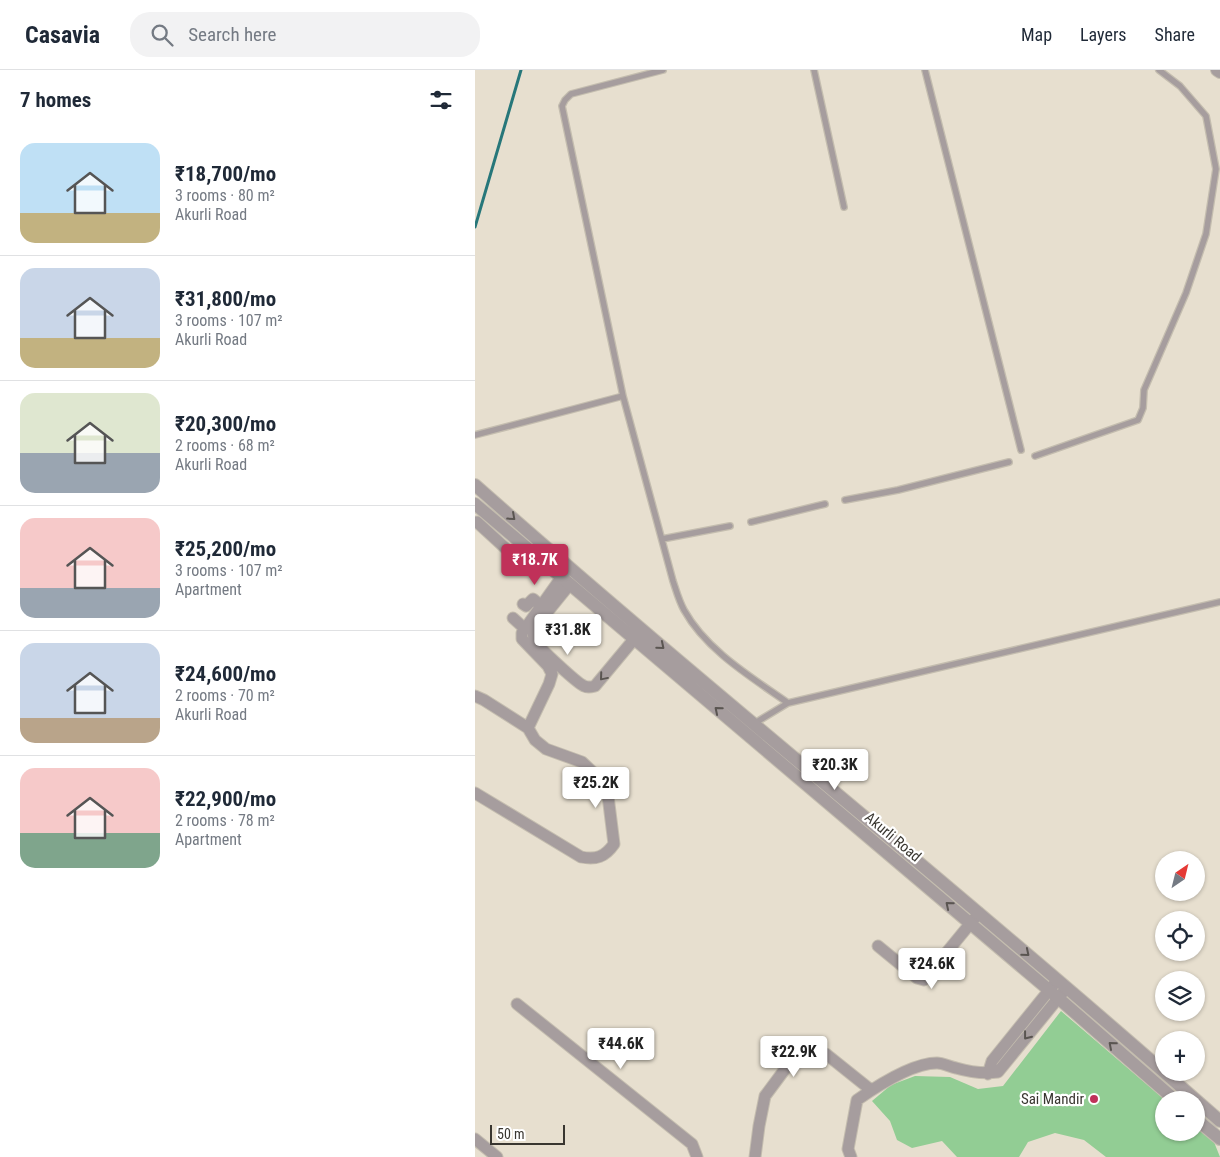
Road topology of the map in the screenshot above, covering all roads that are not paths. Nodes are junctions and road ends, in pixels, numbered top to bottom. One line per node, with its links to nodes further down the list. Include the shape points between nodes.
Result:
1 (663, 70): 7 (lane)
2 (814, 70): 8 (lane)
3 (925, 70): 11 (lane)
4 (1159, 70): 12 (lane, via 1180,86 1206,116 1216,169 1206,234 1186,293 1144,390 1143,408 1138,420)
5 (1217, 70): 6 (street)
6 (1220, 72)
7 (633, 73): 9 (lane, via 571,94 562,106)
8 (844, 207)
9 (623, 396): 10 (lane); 21 (lane)
10 (475, 435)
11 (1021, 450)
12 (1035, 456)
13 (1009, 462): 16 (lane)
14 (475, 484): 15 (street, Akurli Road)
15 (489, 497): 18 (street); 22 (street, Akurli Road, one-way to 22)
16 (845, 500)
17 (825, 504): 19 (lane)
18 (478, 514): 22 (street, Akurli Road)
19 (751, 522)
20 (730, 526): 21 (lane)
21 (662, 539): 30 (lane, via 676,590 693,624 729,660)
22 (566, 576): 25 (street); 28 (street, Akurli Road); 28 (street, one-way to 22, via 595,686 583,686 535,640 533,634)
23 (1220, 602): 30 (lane)
24 (523, 604): 25 (street, via 526,606 533,599)
25 (540, 605): 27 (street)
26 (513, 618): 27 (street)
27 (524, 628): 31 (street, via 522,639 552,674)
28 (639, 635): 32 (street, Akurli Road)
29 (475, 696): 31 (street)
30 (788, 703): 32 (lane)
31 (528, 728): 33 (street, via 546,749 582,762 605,786 614,844 609,851 600,858 581,857)
32 (749, 728): 34 (street, Akurli Road)
33 (475, 794)
34 (856, 819): 35 (street, Akurli Road); 36 (street, Akurli Road)
35 (894, 841): 36 (street); 37 (street, Akurli Road)
36 (886, 852): 38 (street, Akurli Road)
37 (936, 877): 38 (street); 39 (street, Akurli Road)
38 (928, 888): 40 (street, Akurli Road, one-way to 38)
39 (979, 913): 40 (street); 41 (street, Akurli Road)
40 (971, 924): 42 (street, via 924,980 917,978); 43 (street, Akurli Road)
41 (1009, 938): 43 (street); 44 (street, Akurli Road, one-way to 44)
42 (878, 946)
43 (1001, 949): 45 (street, Akurli Road)
44 (1062, 983): 45 (street); 47 (street, Akurli Road)
45 (1054, 994): 48 (street, Akurli Road, one-way to 45); 52 (street, via 998,1072 964,1071 938,1063 910,1069)
46 (517, 1004): 62 (street, via 692,1144)
47 (1143, 1054): 48 (street); 49 (street, Akurli Road)
48 (1134, 1064): 53 (street, Akurli Road)
49 (1155, 1064)
50 (1174, 1081): 51 (street, Akurli Road)
51 (1182, 1088): 54 (street); 55 (street, Akurli Road)
52 (871, 1090): 63 (street, via 826,1054 811,1051 794,1057 765,1096); 64 (street, via 857,1100 848,1149)
53 (1165, 1091)
54 (1180, 1091)
55 (1186, 1091)
56 (1205, 1108): 57 (street, Akurli Road)
57 (1220, 1121)
58 (1205, 1126): 59 (street)
59 (1220, 1139)
60 (475, 1140): 61 (street)
61 (497, 1157)
62 (697, 1157)
63 (755, 1157)
64 (851, 1157)

